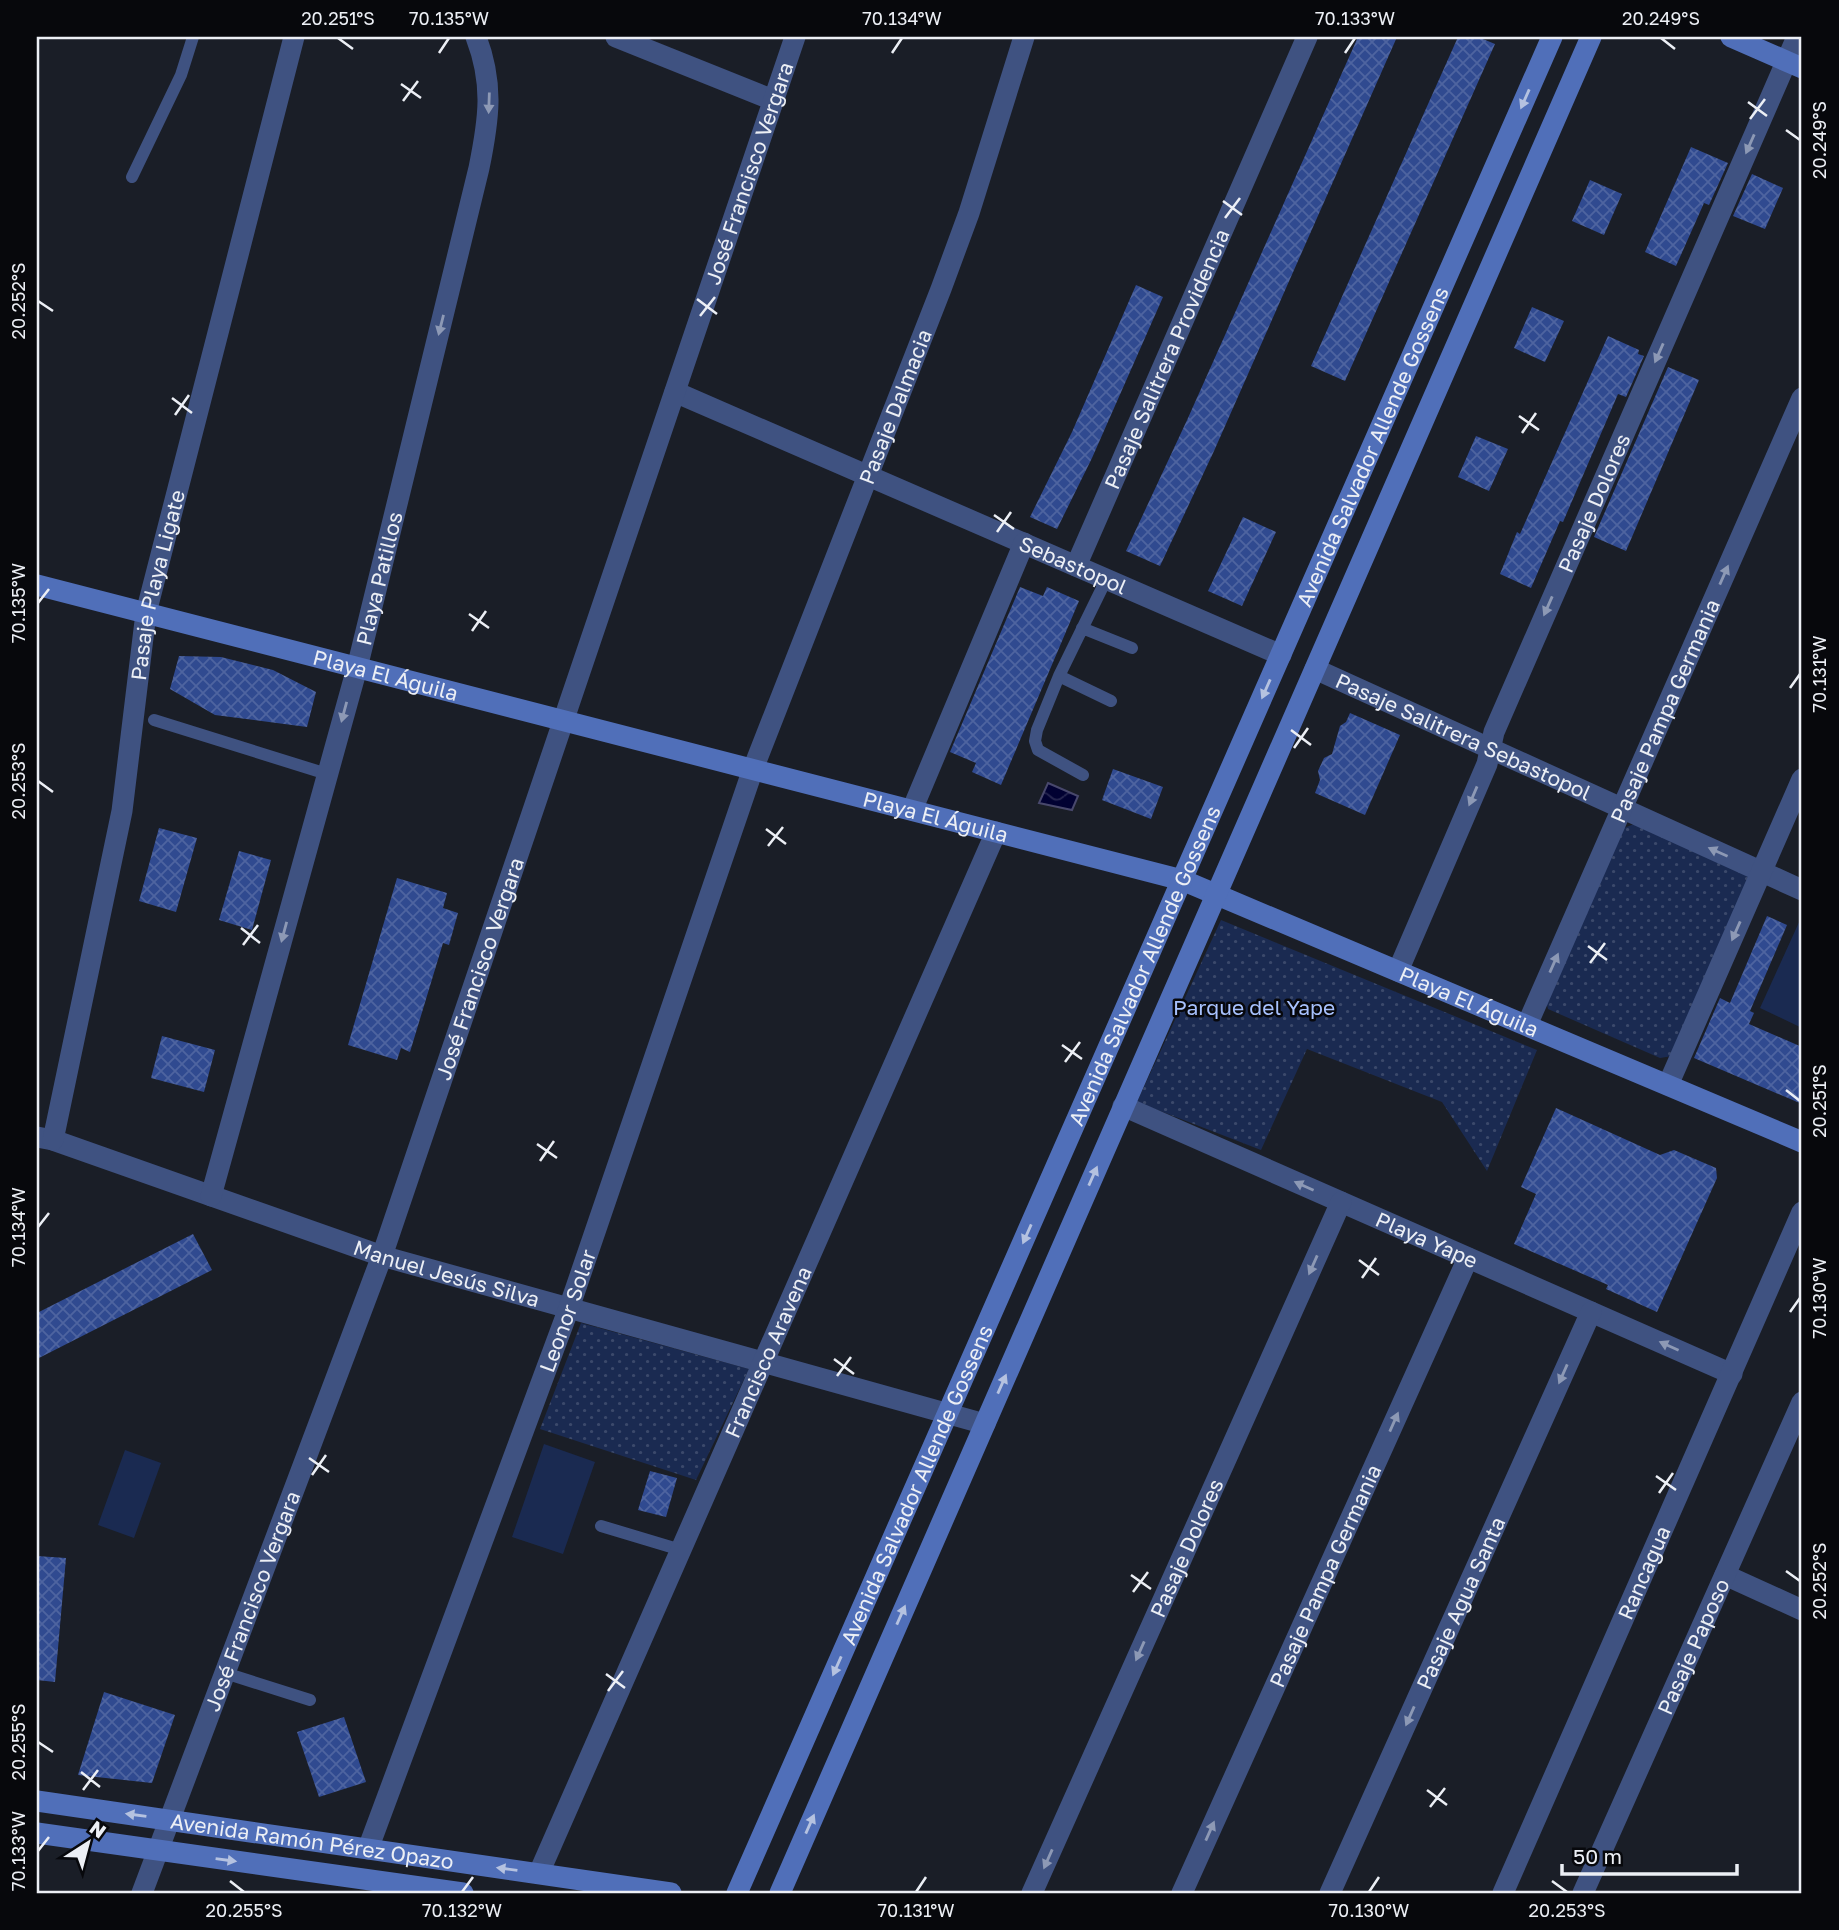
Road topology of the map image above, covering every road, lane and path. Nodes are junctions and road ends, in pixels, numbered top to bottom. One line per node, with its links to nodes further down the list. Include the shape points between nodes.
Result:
1 (192, 37): 14 (lane, via 181,75)
2 (294, 37): 22 (street, Pasaje Playa Ligate)
3 (476, 37): 26 (street, Playa Patillos, one-way to 26, via 489,89 485,138)
4 (616, 37): 13 (street)
5 (795, 37): 13 (street, José Francisco Vergara)
6 (1024, 37): 17 (street, Pasaje Dalmacia, via 969,213)
7 (1307, 37): 19 (street, Pasaje Salitrera Providencia)
8 (1552, 37): 25 (main road, Avenida Salvador Allende Gossens, one-way to 25)
9 (1591, 37): 27 (main road, Avenida Salvador Allende Gossens)
10 (1731, 37): 12 (main road)
11 (1797, 37): 12 (street, Pasaje Dolores)
12 (1794, 65): 32 (street, Pasaje Dolores, one-way to 32)
13 (773, 100): 15 (street, José Francisco Vergara)
14 (132, 177)
15 (674, 392): 17 (street, Sebastopol); 31 (street, José Francisco Vergara)
16 (1802, 398): 37 (street, Pasaje Pampa Germania, one-way to 16)
17 (869, 476): 18 (street, Sebastopol); 33 (street, Pasaje Dalmacia)
18 (1024, 543): 19 (street, Sebastopol); 38 (street)
19 (1076, 566): 20 (street, Sebastopol)
20 (1106, 580): 23 (lane); 25 (street, Sebastopol)
21 (37, 585): 22 (main road, Playa El Águila)
22 (146, 613): 26 (main road, Playa El Águila); 48 (street, Pasaje Playa Ligate, via 122,811)
23 (1082, 628): 24 (lane); 28 (lane)
24 (1132, 648)
25 (1281, 655): 41 (main road, Avenida Salvador Allende Gossens, one-way to 41)
26 (357, 668): 31 (main road, Playa El Águila); 34 (street, Playa Patillos, one-way to 34)
27 (1315, 669): 32 (street, Pasaje Salitrera Sebastopol); 43 (main road, Avenida Salvador Allende Gossens)
28 (1059, 676): 29 (lane); 35 (lane, via 1035,741 1038,750)
29 (1111, 701)
30 (154, 720): 34 (lane)
31 (563, 721): 33 (main road, Playa El Águila); 53 (street, José Francisco Vergara)
32 (1489, 748): 37 (street, Pasaje Salitrera Sebastopol); 44 (street, Pasaje Dolores, one-way to 44, via 1487,764)
33 (753, 769): 38 (main road, Playa El Águila); 55 (street, Leonor Solar)
34 (327, 774): 50 (street, Playa Patillos, one-way to 50)
35 (1083, 775)
36 (1802, 779): 40 (street)
37 (1622, 808): 40 (street, Pasaje Salitrera Sebastopol, one-way to 37); 45 (street, Pasaje Pampa Germania, one-way to 37)
38 (912, 810): 39 (main road, Playa El Águila)
39 (996, 832): 41 (main road, Playa El Águila); 57 (street, Francisco Aravena)
40 (1762, 871): 42 (street, Pasaje Salitrera Sebastopol); 46 (street, one-way to 46)
41 (1182, 880): 43 (main road, Playa El Águila); 60 (main road, Avenida Salvador Allende Gossens, one-way to 60)
42 (1802, 890)
43 (1216, 894): 44 (main road, Playa El Águila); 47 (main road, Avenida Salvador Allende Gossens)
44 (1398, 971): 45 (main road, Playa El Águila)
45 (1527, 1026): 46 (main road, Playa El Águila)
46 (1668, 1085): 49 (main road, Playa El Águila)
47 (1124, 1107): 51 (street, Playa Yape, one-way to 47); 61 (main road, Avenida Salvador Allende Gossens, one-way to 47)
48 (45, 1139): 50 (street, Manuel Jesús Silva)
49 (1802, 1142)
50 (211, 1196): 53 (street, Manuel Jesús Silva)
51 (1341, 1202): 54 (street, Playa Yape); 79 (street, Pasaje Dolores, one-way to 79)
52 (1802, 1212): 58 (street, Rancagua)
53 (382, 1256): 55 (street, Manuel Jesús Silva); 66 (street, José Francisco Vergara)
54 (1468, 1258): 56 (street, Playa Yape); 80 (street, Pasaje Pampa Germania, one-way to 54)
55 (569, 1308): 57 (street, Manuel Jesús Silva); 71 (street, Leonor Solar)
56 (1591, 1312): 58 (street, Playa Yape, one-way to 56); 81 (street, Pasaje Agua Santa, one-way to 81)
57 (763, 1362): 60 (street, Manuel Jesús Silva); 63 (street, Francisco Aravena)
58 (1731, 1374): 82 (street, Rancagua)
59 (1802, 1402): 64 (street, Pasaje Paposo)
60 (948, 1413): 61 (street, Manuel Jesús Silva); 77 (main road, Avenida Salvador Allende Gossens, one-way to 77)
61 (985, 1424): 78 (main road, Avenida Salvador Allende Gossens, one-way to 61)
62 (601, 1525): 63 (lane)
63 (681, 1550): 73 (street, Francisco Aravena)
64 (1725, 1575): 65 (street); 83 (street, Pasaje Paposo)
65 (1802, 1610)
66 (225, 1673): 67 (lane); 69 (street, José Francisco Vergara)
67 (310, 1700)
68 (37, 1801): 69 (main road, Avenida Ramón Pérez Opazo, one-way to 68)
69 (170, 1819): 71 (main road, Avenida Ramón Pérez Opazo); 72 (street, José Francisco Vergara)
70 (37, 1833): 72 (main road, Avenida Ramón Pérez Opazo)
71 (369, 1849): 73 (main road, Avenida Ramón Pérez Opazo, one-way to 71)
72 (158, 1851): 74 (main road, Avenida Ramón Pérez Opazo, one-way to 74); 75 (street, José Francisco Vergara)
73 (539, 1873): 76 (main road, Avenida Ramón Pérez Opazo)
74 (449, 1892)
75 (142, 1893)
76 (671, 1893)
77 (737, 1893)
78 (780, 1893)
79 (1032, 1893)
80 (1182, 1893)
81 (1330, 1893)
82 (1503, 1893)
83 (1583, 1893)

